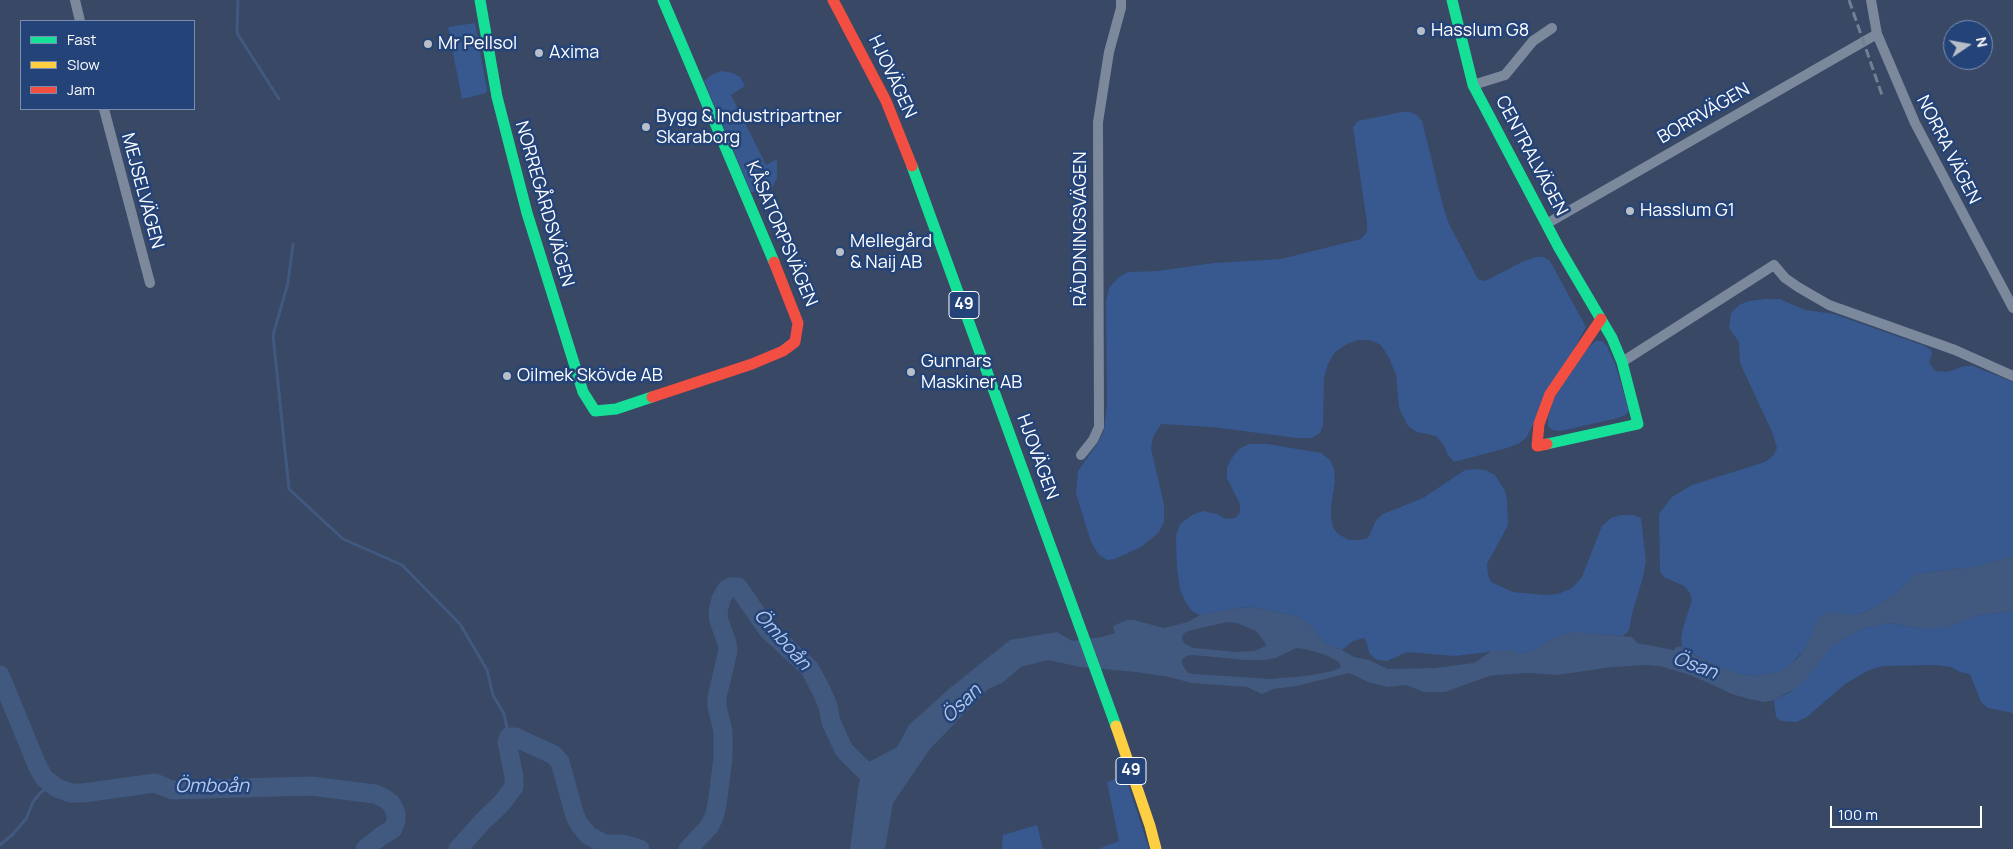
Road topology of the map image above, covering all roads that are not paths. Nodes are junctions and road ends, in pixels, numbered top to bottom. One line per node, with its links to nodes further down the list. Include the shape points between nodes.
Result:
1 (75, 0): 8 (street)
2 (480, 0): 19 (street, NORREGÅRDSVÄGEN, via 502,121 527,213 583,392)
3 (663, 0): 19 (street, KÅSATORPSVÄGEN, via 789,296 798,323 796,342 744,367 616,409)
4 (834, 0): 21 (street, HJOVÄGEN / 49, via 886,101 917,177 1104,693)
5 (1121, 0): 20 (street, RÄDDNINGSVÄGEN, via 1098,122 1099,427)
6 (1452, 0): 11 (street, CENTRALVÄGEN)
7 (1871, 0): 10 (street, NORRA VÄGEN)
8 (80, 20)
9 (1552, 28): 11 (street, via 1533,41 1505,75)
10 (1877, 34): 13 (street, BORRVÄGEN); 15 (street, NORRA VÄGEN, via 1915,123)
11 (1473, 85): 13 (street, CENTRALVÄGEN)
12 (104, 110): 14 (street, MEJSELVÄGEN)
13 (1548, 223): 16 (street, CENTRALVÄGEN)
14 (150, 283)
15 (2013, 308)
16 (1601, 319): 17 (street, CENTRALVÄGEN); 17 (street, CENTRALVÄGEN, via 1550,394 1539,424 1537,446 1638,424)
17 (1622, 362): 18 (street, via 1774,265 1785,278 1811,296)
18 (2013, 376)
19 (595, 412)
20 (1081, 455)
21 (1156, 849)

